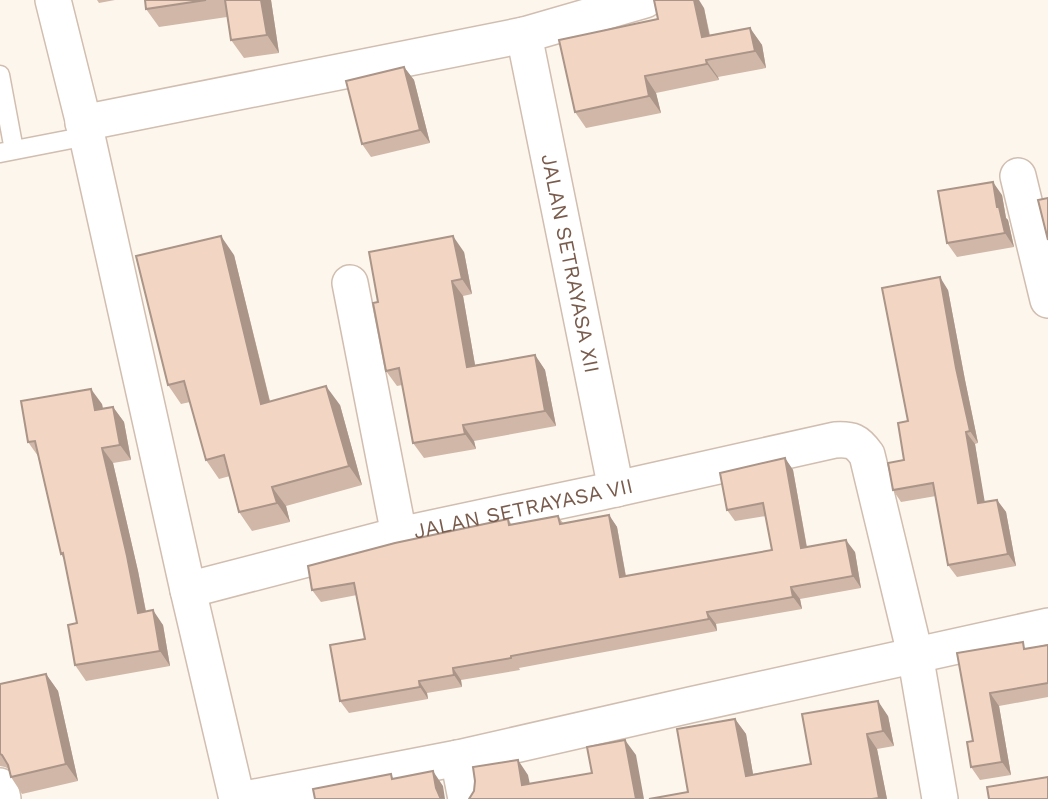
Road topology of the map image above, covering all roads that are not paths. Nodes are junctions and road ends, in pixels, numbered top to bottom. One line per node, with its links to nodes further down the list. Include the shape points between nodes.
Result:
1 (53, 0): 5 (street)
2 (645, 0): 3 (street)
3 (524, 35): 5 (street); 10 (street, JALAN SETRAYASA XII)
4 (0, 75): 6 (lane)
5 (85, 130): 6 (lane); 12 (street)
6 (7, 151)
7 (1018, 176): 9 (street)
8 (350, 283): 11 (street)
9 (1048, 299)
10 (616, 489): 11 (street, JALAN SETRAYASA VII); 14 (street, JALAN SETRAYASA VII, via 835,440 859,444 867,455)
11 (399, 535): 12 (street, JALAN SETRAYASA VII)
12 (188, 590): 18 (street)
13 (1048, 626): 14 (street)
14 (915, 654): 15 (street); 21 (street)
15 (458, 758): 19 (street); 20 (street)
16 (0, 786): 17 (street)
17 (3, 799)
18 (237, 799)
19 (245, 799)
20 (466, 799)
21 (940, 799)

